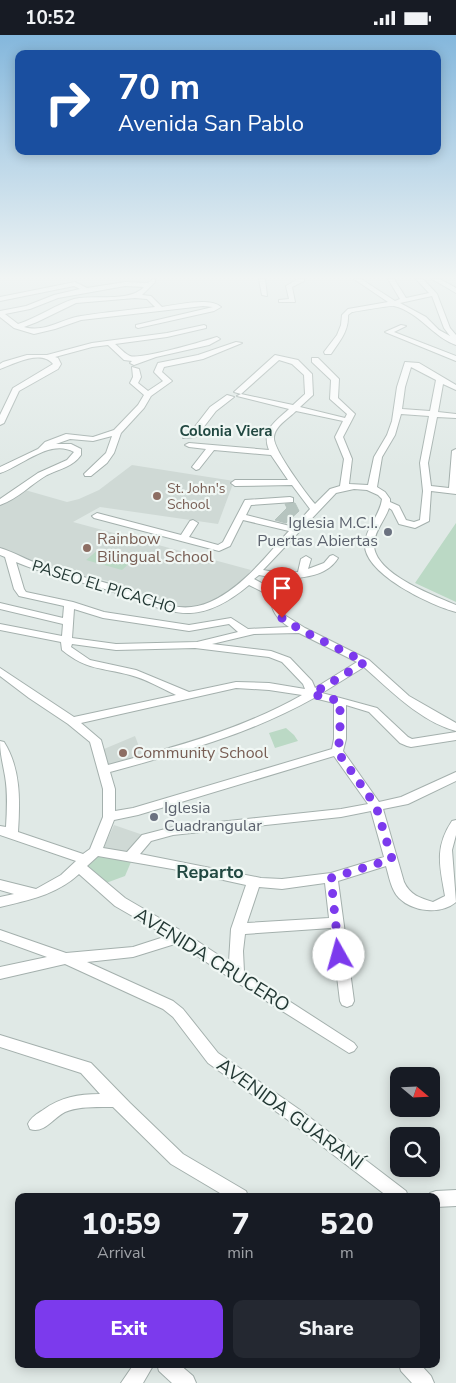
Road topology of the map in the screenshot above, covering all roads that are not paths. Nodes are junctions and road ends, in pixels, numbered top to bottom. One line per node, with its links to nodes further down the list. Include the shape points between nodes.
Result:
1 (109, 342): 7 (street); 10 (street)
2 (210, 342): 10 (street, via 189,350 167,352)
3 (336, 342): 6 (street)
4 (416, 342): 9 (street)
5 (238, 343): 14 (street, via 200,357 161,365 158,372 168,381)
6 (328, 352)
7 (48, 357): 11 (street, via 16,359); 21 (street, via 55,360 55,367 16,390)
8 (315, 359): 36 (street, via 332,374 336,385 334,399 350,413 339,437 348,459)
9 (456, 359)
10 (136, 364): 14 (street, via 134,383)
11 (0, 367)
12 (440, 379): 13 (street); 17 (street, via 408,364); 18 (street)
13 (456, 388)
14 (148, 395): 22 (street)
15 (236, 395): 16 (street); 16 (street, via 278,357 295,362 308,374 309,395); 23 (street, via 212,409 193,435)
16 (294, 408): 20 (street); 30 (street, via 270,435)
17 (397, 411): 18 (street); 38 (street, via 391,435 378,457)
18 (432, 415): 19 (street); 37 (street, via 424,463)
19 (456, 416)
20 (342, 419)
21 (0, 423)
22 (117, 432): 24 (street); 27 (street)
23 (186, 436)
24 (93, 439): 27 (street); 28 (street, via 69,436 54,441)
25 (189, 445): 26 (street)
26 (211, 448): 30 (street); 31 (street)
27 (111, 450): 33 (street, via 104,461)
28 (41, 451): 32 (street); 41 (street, via 62,445 76,449 79,454)
29 (456, 451): 39 (street)
30 (274, 453): 34 (street)
31 (196, 467)
32 (0, 470)
33 (88, 474)
34 (296, 482): 35 (street); 43 (street)
35 (235, 483)
36 (344, 487): 38 (street); 43 (street, PASEO EL PICACHO, via 333,491)
37 (426, 488): 39 (street); 42 (street, via 422,523 402,523 396,508)
38 (372, 489): 42 (street, via 383,495)
39 (454, 490)
40 (290, 500): 45 (street, via 248,502)
41 (0, 502)
42 (386, 503): 58 (street, via 369,541 373,562 398,580)
43 (315, 509): 47 (street, PASEO EL PICACHO)
44 (97, 515): 48 (street)
45 (241, 517): 47 (street); 48 (street, via 224,547)
46 (193, 523): 48 (street)
47 (295, 530): 53 (street, PASEO EL PICACHO)
48 (183, 539)
49 (0, 551): 50 (street, PASEO EL PICACHO)
50 (10, 557): 55 (street, PASEO EL PICACHO, via 152,604 185,611 214,604); 56 (street, via 20,593)
51 (333, 558): 54 (street, via 329,565)
52 (306, 559): 54 (street)
53 (257, 572): 54 (street, via 278,577); 55 (street, PASEO EL PICACHO)
54 (302, 576)
55 (248, 580): 61 (street, via 274,593 277,611 282,618)
56 (69, 604): 59 (street); 62 (street, via 103,615 189,628 231,621)
57 (0, 606): 59 (street)
58 (456, 609)
59 (68, 622): 63 (street)
60 (0, 627): 63 (street)
61 (301, 630): 62 (street); 65 (street)
62 (245, 632): 64 (street)
63 (66, 639): 64 (street, via 127,647); 68 (street, via 66,648 87,664 142,675)
64 (194, 645): 67 (street, via 282,658 308,683)
65 (365, 662): 67 (street); 71 (street, via 405,698)
66 (0, 671): 70 (street)
67 (312, 694): 68 (street, via 252,684); 69 (street); 75 (street, via 277,713 226,733)
68 (186, 695): 70 (street)
69 (340, 701): 72 (street, via 372,709 410,743); 74 (street)
70 (72, 721): 75 (street, via 95,740)
71 (456, 727)
72 (456, 736)
73 (0, 745): 80 (street, via 10,776 14,808)
74 (337, 751): 77 (street); 78 (street)
75 (105, 770): 78 (street)
76 (456, 777): 77 (street, via 404,801)
77 (376, 806): 81 (street, via 341,813 173,831 147,838); 83 (street)
78 (109, 817): 82 (street)
79 (456, 824): 83 (street, via 449,833 445,858 452,898 446,903 433,907 403,894)
80 (6, 832): 82 (street, AVENIDA CRUCERO)
81 (130, 857): 82 (street); 85 (street)
82 (86, 859): 87 (street, via 52,887); 92 (street, AVENIDA CRUCERO, via 120,902)
83 (392, 859): 84 (street)
84 (331, 878): 85 (street, via 282,884); 89 (street)
85 (254, 882): 90 (street)
86 (0, 885): 87 (street)
87 (34, 894): 88 (street)
88 (0, 902)
89 (335, 923): 90 (street); 96 (street)
90 (238, 929): 95 (street, via 235,961)
91 (0, 935): 93 (street, AVENIDA GUARANÍ)
92 (180, 937): 93 (street, via 133,952); 95 (street, AVENIDA CRUCERO)
93 (66, 958): 94 (street); 102 (street, AVENIDA GUARANÍ, via 168,1005 213,1058 294,1115)
94 (0, 973)
95 (238, 976): 98 (street, AVENIDA CRUCERO)
96 (347, 1001)
97 (0, 1041): 99 (street, via 86,1068)
98 (349, 1047)
99 (118, 1100): 100 (street, via 84,1101 61,1106); 101 (street, via 177,1159)
100 (36, 1124)
101 (235, 1193)
102 (394, 1193)
103 (456, 1198): 104 (street)
104 (440, 1199)
105 (142, 1368): 108 (street)
106 (170, 1368): 109 (street)
107 (411, 1368): 110 (street)
108 (131, 1383)
109 (186, 1383)
110 (424, 1383)

